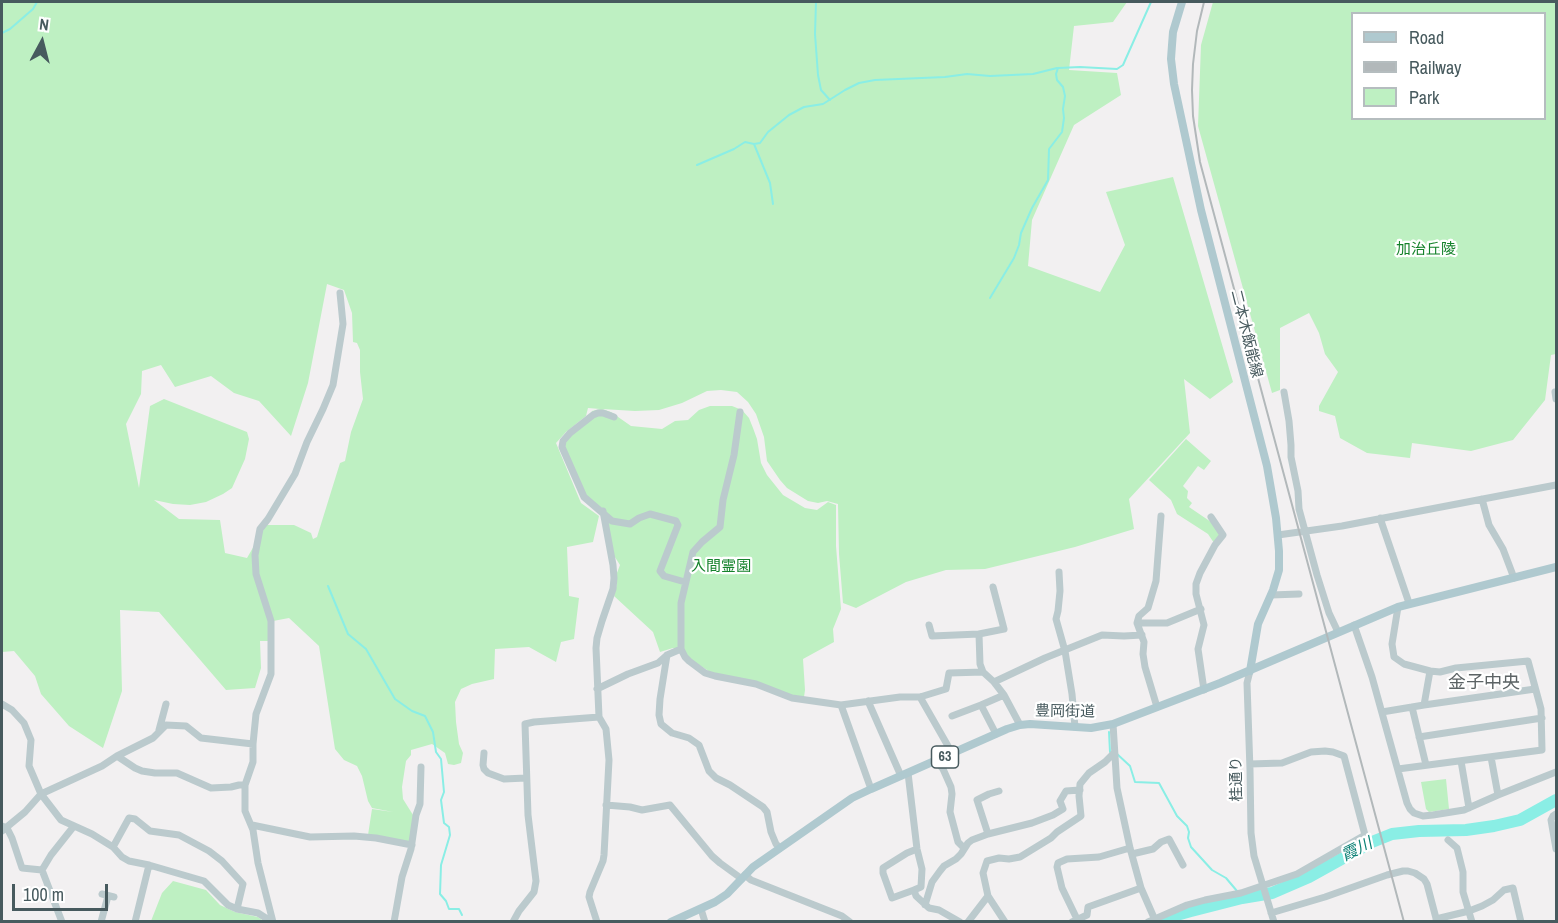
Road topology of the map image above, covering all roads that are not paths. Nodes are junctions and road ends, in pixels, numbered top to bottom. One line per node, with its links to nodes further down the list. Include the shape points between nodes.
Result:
1 (1182, 2): 13 (main road, 二本木飯能線, via 1173,32 1174,84 1201,210 1267,466)
2 (340, 292): 60 (street, via 343,324 333,385 295,474 260,529 256,543 255,564 271,621 271,674 258,708)
3 (1284, 392): 12 (street)
4 (740, 412): 17 (street, via 720,527 693,552)
5 (614, 417): 8 (street, via 593,415 562,444 584,496)
6 (1557, 485): 7 (street)
7 (1482, 499): 11 (street); 16 (street, via 1489,525)
8 (603, 511): 17 (street, via 612,521 630,524 650,514 676,521 678,525 660,571 664,576); 37 (street, via 614,578 597,638)
9 (1161, 516): 24 (street, via 1156,581 1148,608)
10 (1211, 517): 23 (street, via 1223,535 1196,584)
11 (1380, 518): 12 (street); 21 (street)
12 (1305, 532): 13 (street); 27 (street)
13 (1278, 535): 20 (main road, 二本木飯能線, via 1279,570)
14 (1557, 567): 16 (main road, 豊岡街道 / 63)
15 (1059, 572): 31 (street, via 1056,619)
16 (1514, 578): 21 (main road, 豊岡街道 / 63)
17 (686, 582): 30 (street, via 681,603)
18 (993, 587): 28 (street, via 1004,629)
19 (1299, 594): 20 (street)
20 (1271, 595): 33 (main road, 二本木飯能線, via 1258,624)
21 (1409, 603): 22 (main road, 豊岡街道 / 63)
22 (1398, 607): 26 (main road, 豊岡街道 / 63); 34 (street, via 1392,644 1394,657)
23 (1201, 609): 24 (street, via 1167,624); 39 (street, via 1204,625 1198,649)
24 (1137, 623): 29 (street)
25 (929, 625): 28 (street, via 932,636)
26 (1354, 625): 27 (main road, 豊岡街道 / 63); 50 (street)
27 (1338, 633): 33 (main road, 豊岡街道 / 63)
28 (979, 634): 35 (street)
29 (1142, 635): 31 (street, via 1102,635); 48 (street, via 1145,667)
30 (681, 649): 32 (street); 45 (street, via 689,662 705,673 756,684 792,698)
31 (1065, 651): 36 (street); 56 (street)
32 (667, 655): 37 (street, via 658,663); 91 (street, via 659,707 662,724 699,745 709,771 716,778 763,807)
33 (1250, 670): 39 (main road, 豊岡街道 / 63); 68 (street, 桂通り)
34 (1430, 671): 38 (street, via 1528,661); 47 (street)
35 (983, 672): 36 (street); 41 (street, via 950,673 946,689)
36 (994, 682): 40 (street)
37 (597, 689): 52 (street)
38 (1535, 689): 47 (street); 53 (street)
39 (1204, 690): 48 (main road, 豊岡街道 / 63)
40 (1004, 695): 46 (street); 55 (street)
41 (920, 698): 42 (street); 62 (street)
42 (868, 701): 45 (street); 73 (street)
43 (2, 704): 79 (street, via 24,723 30,740 29,766)
44 (166, 704): 57 (street)
45 (841, 705): 76 (street)
46 (981, 705): 51 (street); 58 (street)
47 (1424, 705): 49 (street)
48 (1157, 707): 54 (main road, 豊岡街道 / 63)
49 (1413, 707): 50 (street); 59 (street)
50 (1382, 712): 71 (street)
51 (952, 716)
52 (599, 717): 74 (street, via 525,724); 81 (street, via 608,745)
53 (1542, 718): 59 (street); 65 (street, via 1542,750)
54 (1113, 724): 56 (main road, 豊岡街道 / 63); 63 (street)
55 (1020, 725): 56 (main road, 豊岡街道 / 63); 58 (main road, 豊岡街道 / 63)
56 (1075, 727)
57 (158, 732): 60 (street, via 166,725 186,726 201,738); 64 (street)
58 (996, 734): 62 (main road, 豊岡街道 / 63)
59 (1419, 737): 69 (street)
60 (253, 744): 75 (street, via 253,762)
61 (484, 753): 74 (street, via 483,765 488,773 504,779)
62 (952, 753): 66 (main road, 豊岡街道 / 63)
63 (1114, 753): 77 (street, via 1089,773); 95 (street, via 1117,788)
64 (117, 756): 75 (street, via 142,771 177,773 211,788); 79 (street)
65 (1491, 757): 67 (street); 80 (street)
66 (936, 761): 73 (main road, 豊岡街道 / 63); 92 (street, via 951,787 950,812 958,842)
67 (1461, 761): 69 (street); 82 (street)
68 (1250, 764): 100 (street, 桂通り, via 1252,844); 100 (street, via 1282,763 1311,752 1344,756 1365,835 1297,874)
69 (1426, 765): 71 (street)
70 (421, 767): 89 (street, via 420,804)
71 (1398, 769): 82 (street, via 1407,803 1414,813 1423,816)
72 (1557, 772): 80 (street)
73 (904, 775): 76 (main road, 豊岡街道 / 63); 93 (street)
74 (526, 778): 118 (street, via 536,881 534,892)
75 (245, 785): 84 (street, via 245,811)
76 (871, 789): 91 (main road, 豊岡街道 / 63)
77 (1080, 790): 87 (street, via 1066,790 1060,801 1063,809 1053,815); 104 (street, via 1081,816 1020,857 987,861 983,873)
78 (999, 791): 87 (street, via 977,800)
79 (41, 794): 85 (street, via 61,819); 86 (street)
80 (1498, 795): 82 (street)
81 (606, 805): 99 (street, via 642,810 670,805 712,856); 119 (street, via 603,861 589,897)
82 (1470, 808)
83 (1557, 814): 94 (street, via 1551,820)
84 (252, 825): 89 (street, via 310,837 354,836); 116 (street)
85 (74, 826): 90 (street); 98 (street)
86 (3, 828): 98 (street, via 12,838 22,868)
87 (988, 834): 92 (street)
88 (1448, 840): 108 (street, via 1457,848)
89 (411, 845): 117 (street)
90 (113, 847): 97 (street, via 129,861); 106 (street, via 129,818 150,831 179,835 209,851 243,884)
91 (780, 848): 99 (main road, 豊岡街道 / 63)
92 (964, 848): 105 (street, via 932,882)
93 (917, 849): 102 (street, via 922,881 921,887); 102 (street, via 883,868 892,898)
94 (1557, 849)
95 (1131, 851): 96 (street, via 1153,849 1169,839); 101 (street); 110 (street, via 1058,863 1062,888)
96 (1183, 864)
97 (149, 865): 106 (street, via 204,881); 115 (street)
98 (42, 870): 113 (street)
99 (743, 877): 107 (main road, 豊岡街道 / 63, via 727,894); 122 (street)
100 (1263, 886): 109 (street, 桂通り); 111 (street, via 1205,900)
101 (1141, 888): 110 (street, via 1088,907 1087,915); 111 (street)
102 (914, 890): 105 (street)
103 (108, 896): 114 (street)
104 (988, 896): 124 (street); 125 (street)
105 (926, 905): 123 (street)
106 (237, 909): 116 (street)
107 (701, 909): 120 (main road, 豊岡街道 / 63); 121 (street)
108 (1469, 911): 112 (street); 127 (street); 128 (street, via 1513,888)
109 (1271, 913): 112 (street, via 1408,871 1427,884); 126 (street)
110 (1075, 920)
111 (1153, 920)
112 (1436, 920)
113 (62, 921)
114 (101, 921)
115 (135, 921)
116 (273, 921)
117 (393, 921)
118 (513, 921)
119 (597, 921)
120 (671, 921)
121 (705, 921)
122 (850, 921)
123 (960, 921)
124 (968, 921)
125 (1005, 921)
126 (1274, 921)
127 (1472, 921)
128 (1521, 921)

